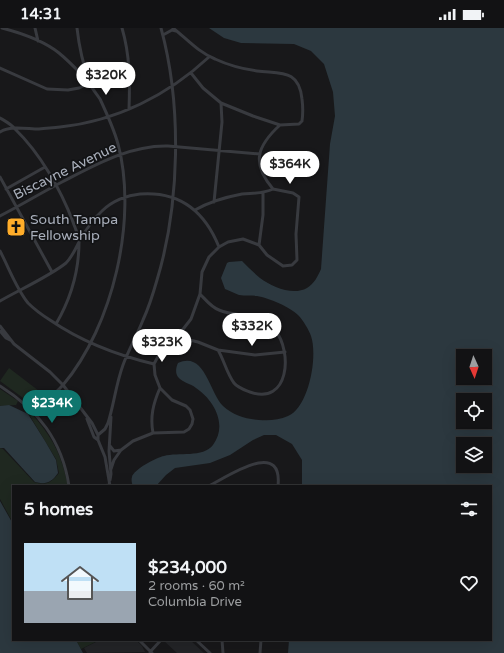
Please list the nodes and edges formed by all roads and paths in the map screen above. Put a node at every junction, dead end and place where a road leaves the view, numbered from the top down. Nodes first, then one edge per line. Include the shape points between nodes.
1 (2, 28) edge
2 (35, 28) edge
3 (77, 28) edge
4 (122, 28) edge
5 (161, 28) edge
6 (173, 28) edge
7 (176, 31) junction
8 (163, 34) junction
9 (38, 41) junction
10 (208, 56) junction
11 (0, 68) edge
12 (191, 73) junction
13 (90, 83) junction
14 (173, 86) junction
15 (221, 103) junction
16 (129, 109) junction
17 (108, 117) junction
18 (0, 118) edge
19 (280, 125) junction
20 (15, 128) junction
21 (0, 132) edge
22 (175, 147) junction
23 (219, 151) junction
24 (260, 154) junction
25 (120, 155) junction
26 (45, 167) junction
27 (0, 177) edge
28 (57, 185) junction
29 (6, 189) junction
30 (273, 189) junction
31 (263, 193) junction
32 (125, 197) junction
33 (173, 197) junction
34 (214, 202) junction
35 (16, 207) junction
36 (195, 210) junction
37 (0, 216) edge
38 (80, 241) junction
39 (259, 244) junction
40 (219, 247) junction
41 (0, 252) edge
42 (52, 272) junction
43 (20, 289) junction
44 (200, 294) junction
45 (0, 300) edge
46 (56, 324) junction
47 (0, 326) edge
48 (0, 331) edge
49 (177, 337) junction
50 (10, 340) junction
51 (90, 343) junction
52 (218, 350) junction
53 (285, 352) junction
54 (126, 357) junction
55 (154, 364) junction
56 (63, 385) junction
57 (0, 386) edge
58 (160, 388) junction
59 (34, 412) junction
60 (111, 413) junction
61 (87, 417) junction
62 (153, 433) junction
63 (98, 435) junction
64 (98, 440) junction
65 (110, 445) junction
66 (121, 450) junction
67 (111, 469) junction
68 (110, 484) edge
69 (70, 485) edge
70 (211, 485) edge
71 (278, 485) edge
72 (140, 641) edge
73 (160, 641) edge
74 (197, 641) edge
75 (222, 641) edge
76 (262, 641) edge
77 (151, 652) edge
78 (210, 653) edge
79 (223, 653) edge
80 (260, 653) edge

1 - 9 street
2 - 9 street
3 - 13 street
4 - 16 street via 129,62
5 - 8 street
6 - 7 street
7 - 8 street
7 - 10 street
8 - 14 street
9 - 13 street via 58,52
10 - 12 street
10 - 19 street via 242,68 280,72 292,76 301,93 302,119 299,124
11 - 13 street via 47,89 68,90
12 - 14 street
12 - 15 street via 203,88
13 - 17 street
14 - 16 street
14 - 22 street
15 - 19 street
15 - 23 street
16 - 17 street
17 - 20 street via 62,127
17 - 25 street
18 - 20 street
19 - 24 street via 266,140
20 - 21 street
20 - 26 street
22 - 23 street, Biscayne Avenue
22 - 25 street, Biscayne Avenue via 144,148
22 - 33 street
23 - 24 street, Biscayne Avenue
23 - 34 street
24 - 30 street via 261,172
25 - 28 street, Biscayne Avenue
25 - 32 street
26 - 28 street
26 - 29 street
27 - 29 street
28 - 35 street, Biscayne Avenue
28 - 38 street
29 - 35 street
30 - 31 street
30 - 39 street via 293,193 299,197 297,260 292,266 283,266 267,255
31 - 34 street via 238,195
31 - 39 street
32 - 33 street via 147,193
32 - 38 street via 103,210
32 - 51 street via 122,245 114,283
33 - 36 street
33 - 54 street via 167,241 158,279
34 - 36 street
35 - 37 street, Biscayne Avenue
35 - 42 street
36 - 40 street via 208,224
38 - 42 street via 69,259
38 - 46 street via 73,284
39 - 40 street via 243,239
40 - 44 street via 206,261
41 - 43 street
42 - 43 street
43 - 45 street
43 - 46 street via 32,306
44 - 49 street via 191,319
44 - 53 street via 218,310 254,316 269,324 278,334
46 - 51 street
47 - 50 street
48 - 50 street
49 - 52 street
49 - 55 street via 162,349
50 - 56 street
51 - 54 street
51 - 56 street
52 - 53 street via 255,355
52 - 53 street via 235,384 249,392 260,394 270,393 279,386 286,369
54 - 55 street
54 - 60 street
55 - 58 street
56 - 59 street
56 - 61 street
57 - 59 street
58 - 62 street via 152,411
58 - 62 street via 172,400 188,408 193,416 193,422 184,432
59 - 69 street via 56,444
60 - 63 street via 106,428
60 - 65 street
61 - 63 street
61 - 64 street via 94,437
62 - 66 street via 133,441
63 - 64 street
64 - 68 street
65 - 66 street via 114,451
65 - 67 street
66 - 67 street
67 - 68 street
70 - 71 street via 262,462 270,463 276,468 279,475
72 - 77 street
73 - 77 street
74 - 78 street
75 - 79 street
76 - 80 street

